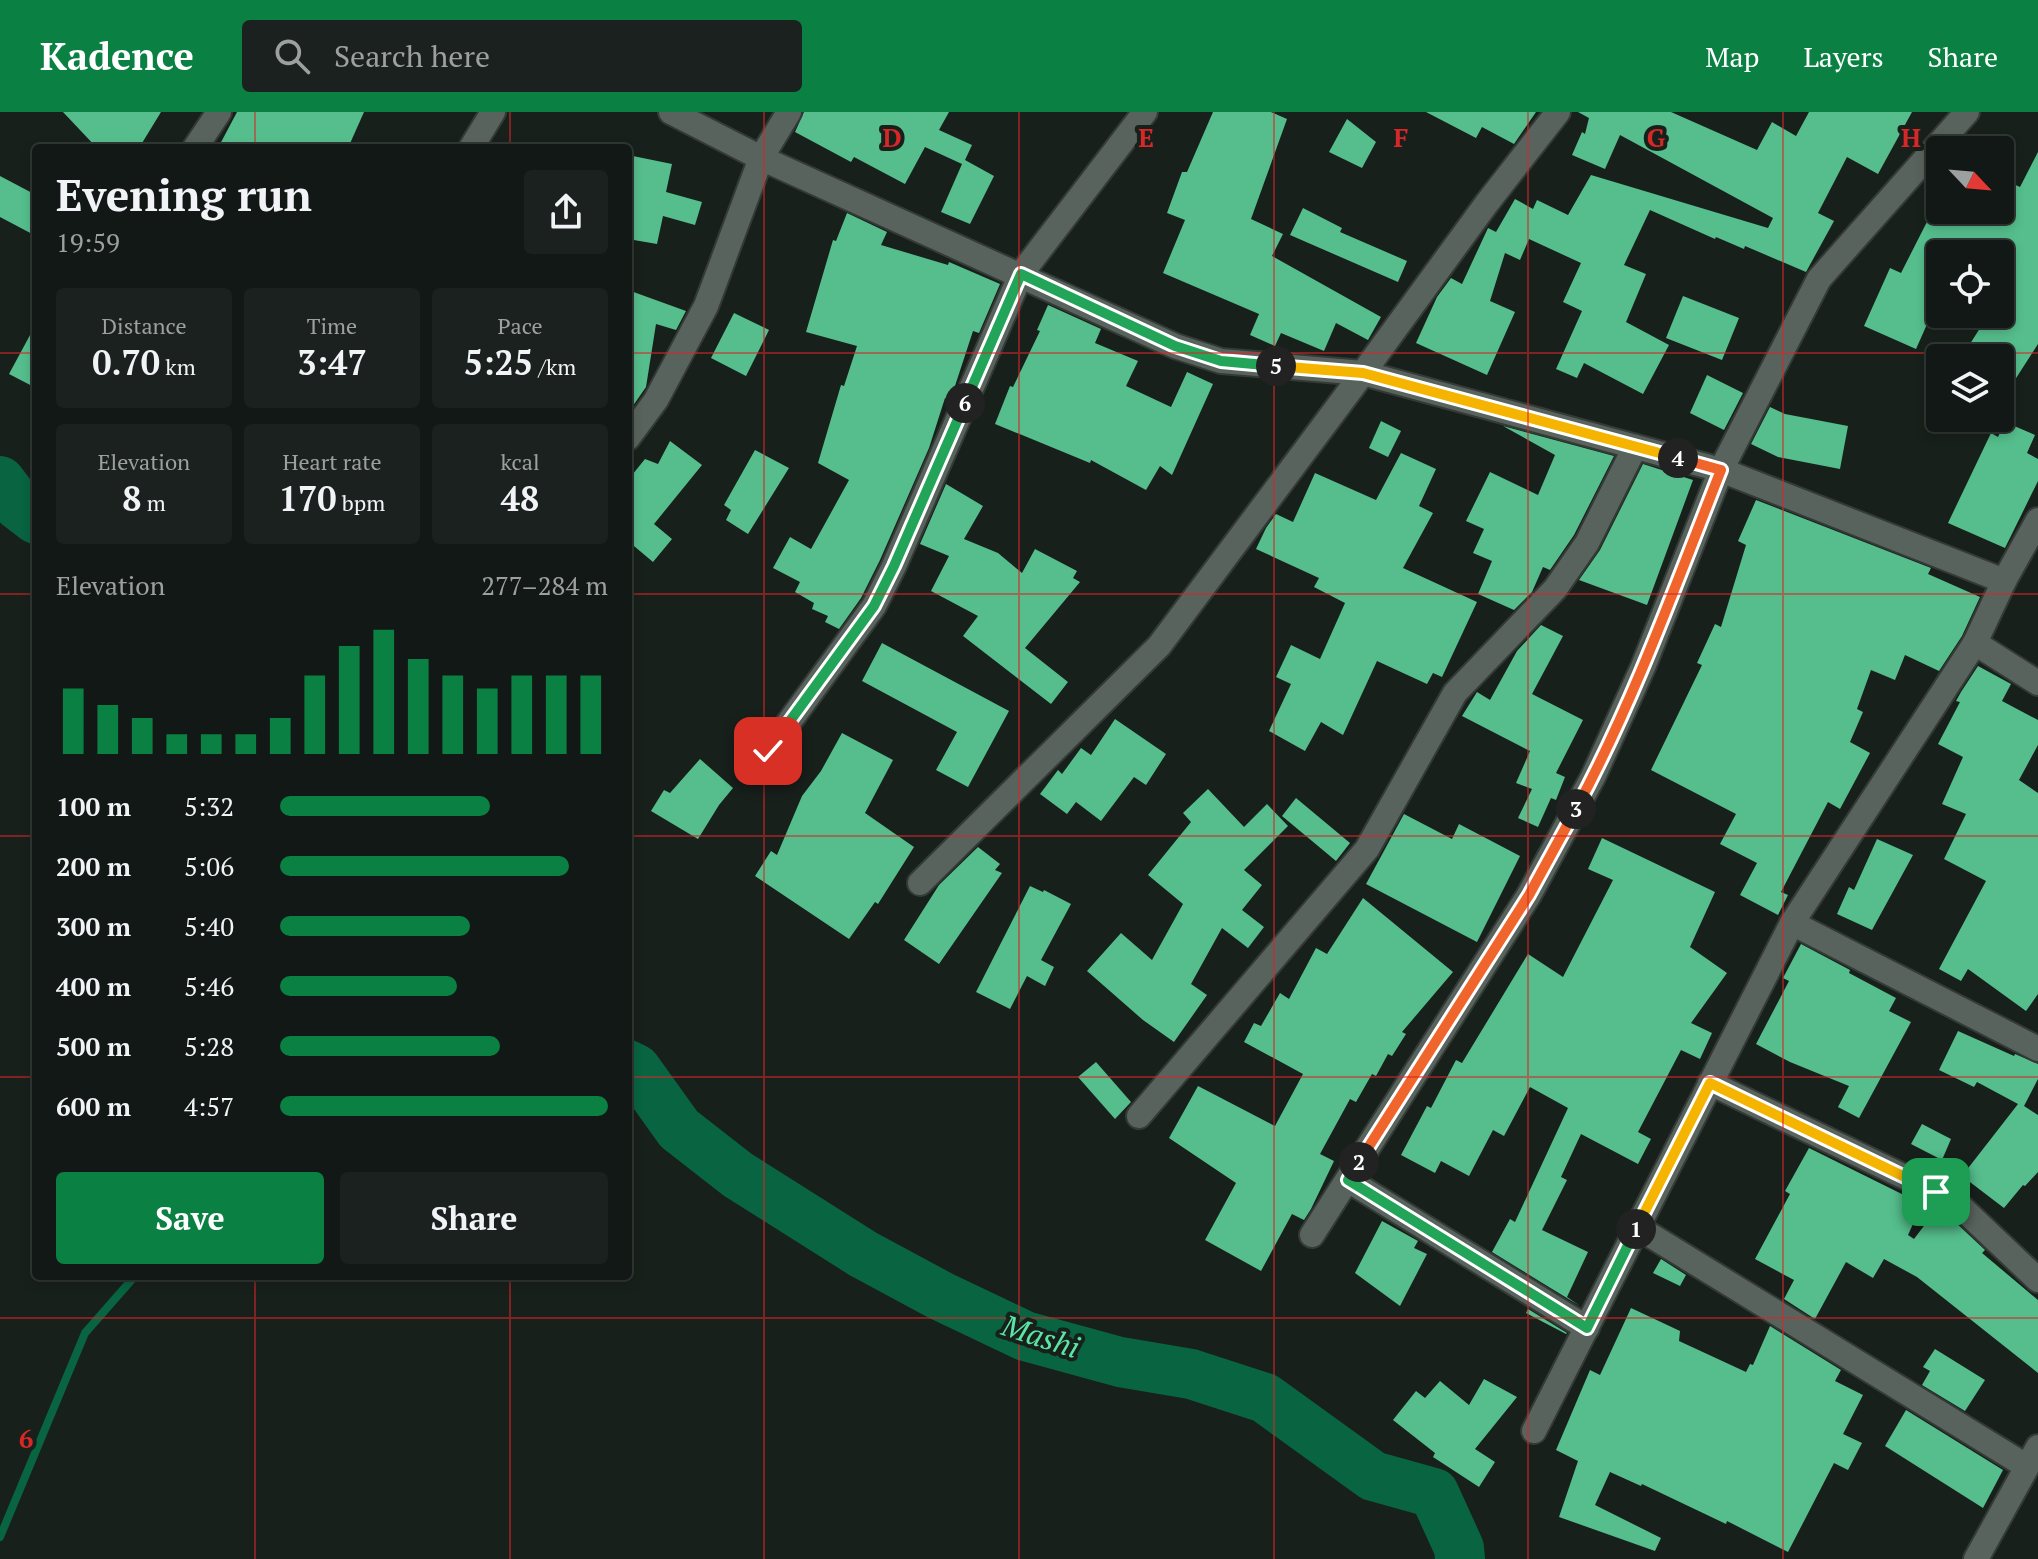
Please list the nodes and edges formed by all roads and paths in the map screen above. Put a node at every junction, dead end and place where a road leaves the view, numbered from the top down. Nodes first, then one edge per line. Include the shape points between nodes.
1 (219, 112) edge
2 (493, 112) edge
3 (671, 112) edge
4 (789, 112) edge
5 (1145, 112) edge
6 (1558, 112) edge
7 (1967, 112) edge
8 (198, 144) edge
9 (473, 144) edge
10 (761, 158) junction
11 (1021, 274) junction
12 (1363, 373) junction
13 (632, 433) edge
14 (1635, 447) junction
15 (1721, 470) junction
16 (2038, 520) edge
17 (2004, 581) junction
18 (1975, 643) junction
19 (2038, 683) edge
20 (768, 751) dead end
21 (920, 883) dead end
22 (1792, 923) junction
23 (2038, 1049) edge
24 (1710, 1083) junction
25 (1139, 1116) dead end
26 (1348, 1180) junction
27 (1637, 1227) junction
28 (1312, 1235) dead end
29 (2038, 1280) edge
30 (1587, 1328) junction
31 (1534, 1431) dead end
32 (2032, 1456) edge
33 (1976, 1559) edge

1 - 8 street
2 - 9 street
3 - 10 street
4 - 10 street
5 - 11 street
6 - 12 street
7 - 15 street via 1819,279
10 - 11 street
10 - 13 street via 706,306 656,400
11 - 12 street via 1175,346 1221,361
11 - 20 street via 874,606
12 - 14 street
12 - 21 street via 1159,646
14 - 15 street
14 - 25 street via 1587,543 1555,589 1455,693 1367,849
15 - 17 street
15 - 26 street via 1593,777 1529,895
16 - 17 street
17 - 18 street
18 - 19 street
18 - 22 street
22 - 23 street
22 - 24 street
24 - 27 street
24 - 29 street via 1936,1192 1962,1208
26 - 28 street
26 - 30 street
27 - 30 street
27 - 32 street
30 - 31 street
32 - 33 street

